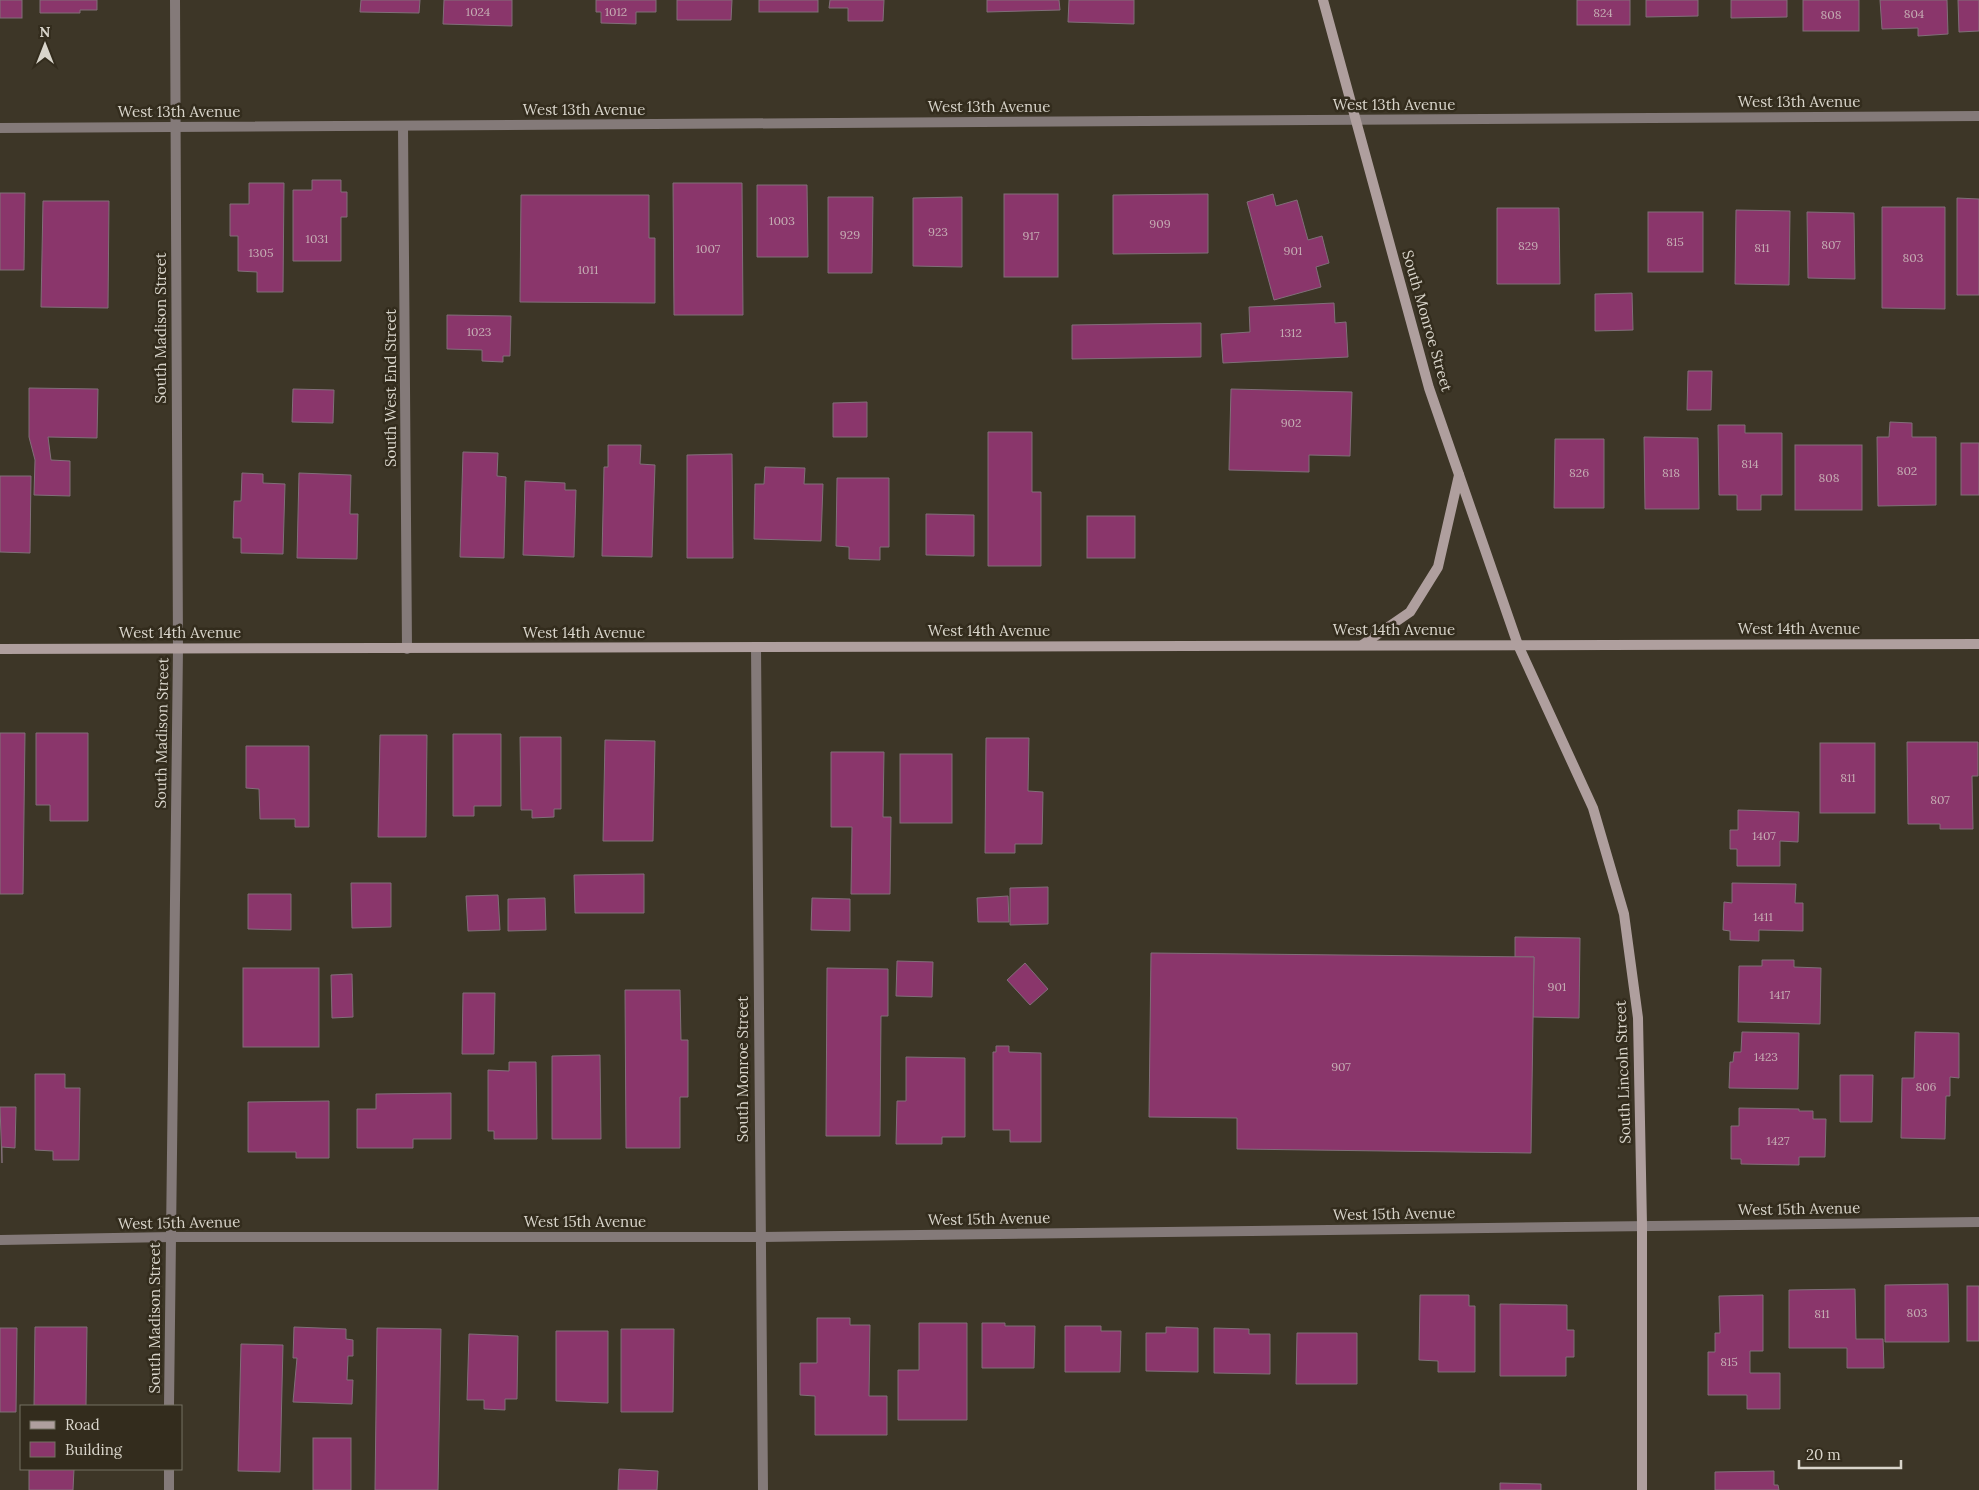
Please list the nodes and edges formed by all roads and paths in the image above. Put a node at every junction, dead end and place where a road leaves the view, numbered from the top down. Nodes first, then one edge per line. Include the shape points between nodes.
1 (176, 0) edge
2 (1323, 0) edge
3 (1979, 116) edge
4 (1356, 120) junction
5 (403, 126) junction
6 (176, 127) junction
7 (0, 128) edge
8 (1459, 474) junction
9 (1979, 644) edge
10 (1362, 645) junction
11 (1518, 645) junction
12 (756, 647) junction
13 (178, 648) junction
14 (0, 649) edge
15 (407, 649) junction
16 (1979, 1222) edge
17 (1642, 1226) junction
18 (171, 1237) junction
19 (759, 1238) junction
20 (0, 1240) edge
21 (169, 1405) edge
22 (169, 1470) edge
23 (169, 1490) edge
24 (763, 1490) edge
25 (1642, 1490) edge

1 - 6 street, South Madison Street
2 - 4 street, South Monroe Street
3 - 4 street, West 13th Avenue
4 - 5 street, West 13th Avenue
4 - 8 street, South Monroe Street via 1430,388
5 - 6 street, West 13th Avenue
5 - 15 street, South West End Street
6 - 7 street, West 13th Avenue
6 - 13 street, South Madison Street
8 - 10 street via 1438,568 1410,612
8 - 11 street, South Monroe Street
9 - 11 street, West 14th Avenue
10 - 11 street, West 14th Avenue
10 - 12 street, West 14th Avenue
11 - 17 street, South Lincoln Street via 1593,808 1624,914 1638,1018
12 - 15 street, West 14th Avenue
12 - 19 street, South Monroe Street
13 - 14 street, West 14th Avenue
13 - 15 street, West 14th Avenue
13 - 18 street, South Madison Street
16 - 17 street, West 15th Avenue
17 - 19 street, West 15th Avenue
17 - 25 street, South Lincoln Street
18 - 19 street, West 15th Avenue
18 - 20 street, West 15th Avenue
18 - 21 street, South Madison Street
19 - 24 street, South Monroe Street
22 - 23 street

